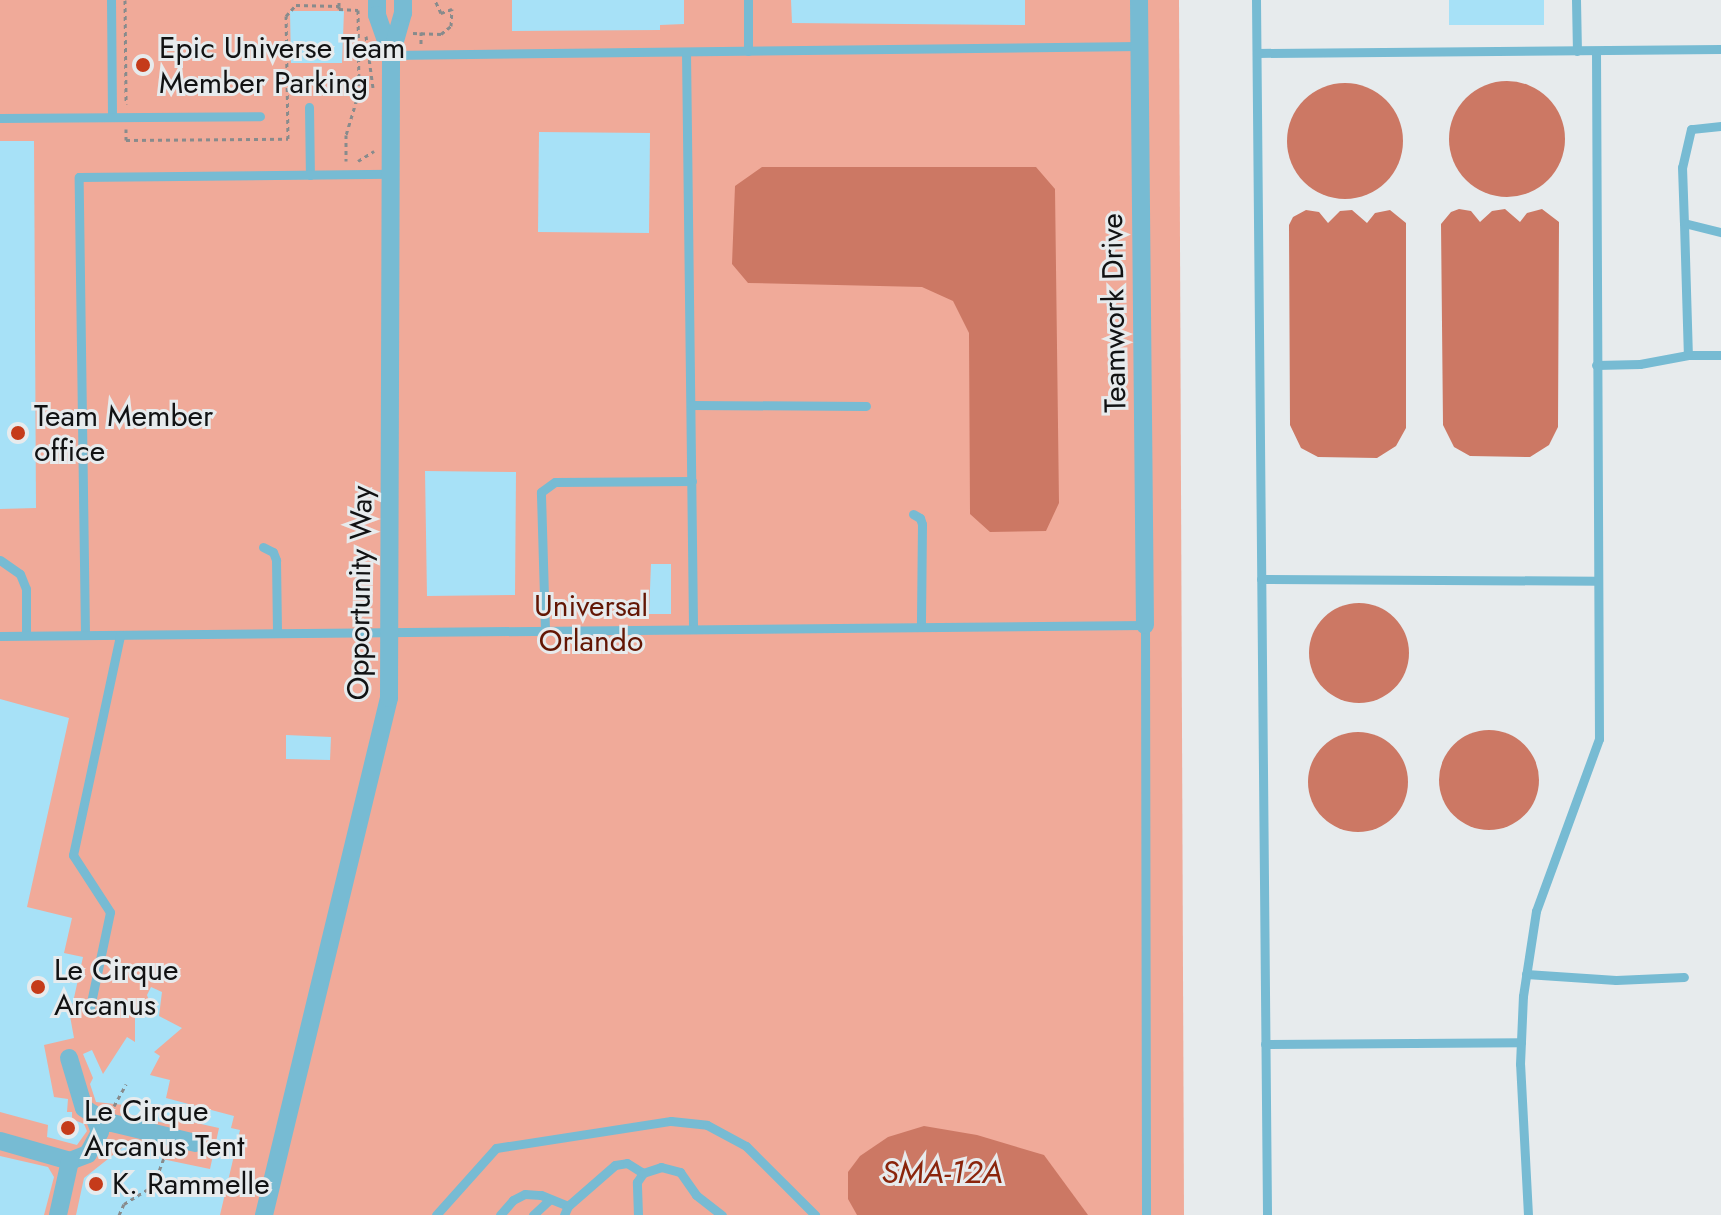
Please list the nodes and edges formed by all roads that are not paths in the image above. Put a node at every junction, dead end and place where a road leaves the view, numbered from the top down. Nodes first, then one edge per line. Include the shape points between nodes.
1 (111, 0) edge
2 (403, 0) edge
3 (748, 0) edge
4 (1139, 0) edge
5 (1256, 0) edge
6 (1576, 0) edge
7 (370, 1) edge
8 (382, 36) junction
9 (1139, 46) junction
10 (1721, 49) edge
11 (748, 51) junction
12 (1577, 51) junction
13 (1596, 51) junction
14 (686, 52) junction
15 (1257, 53) junction
16 (391, 55) junction
17 (309, 107) dead end
18 (260, 116) dead end
19 (112, 117) junction
20 (0, 118) edge
21 (1721, 126) edge
22 (391, 174) junction
23 (310, 175) junction
24 (1684, 223) junction
25 (1721, 232) edge
26 (1688, 355) junction
27 (1721, 355) edge
28 (1596, 365) junction
29 (691, 405) junction
30 (866, 406) dead end
31 (692, 481) junction
32 (913, 514) dead end
33 (263, 547) dead end
34 (0, 560) edge
35 (1261, 579) junction
36 (1598, 581) junction
37 (1145, 625) junction
38 (921, 627) junction
39 (693, 629) junction
40 (545, 630) junction
41 (392, 632) junction
42 (277, 633) junction
43 (26, 635) junction
44 (85, 635) junction
45 (120, 635) junction
46 (0, 636) edge
47 (1526, 974) junction
48 (1684, 977) dead end
49 (89, 1012) dead end
50 (1521, 1042) junction
51 (1265, 1044) junction
52 (69, 1058) dead end
53 (105, 1117) junction
54 (0, 1141) edge
55 (196, 1143) dead end
56 (70, 1161) junction
57 (643, 1173) junction
58 (549, 1200) junction
59 (566, 1210) edge
60 (58, 1215) edge
61 (264, 1215) edge
62 (436, 1215) edge
63 (500, 1215) edge
64 (533, 1215) edge
65 (638, 1215) edge
66 (722, 1215) edge
67 (815, 1215) edge
68 (1146, 1215) edge
69 (1267, 1215) edge
70 (1528, 1215) edge

1 - 19 lane
2 - 8 street, Opportunity Way
3 - 11 lane
4 - 9 street, Teamwork Drive
5 - 15 lane
6 - 12 lane
7 - 8 street, Opportunity Way
8 - 16 street, Opportunity Way
9 - 11 lane
9 - 37 street, Teamwork Drive
10 - 13 lane
11 - 14 lane
12 - 13 lane
12 - 15 lane
13 - 28 lane
14 - 16 lane
14 - 29 lane
15 - 35 lane
16 - 22 street, Opportunity Way
17 - 23 lane
18 - 19 lane via 126,122
19 - 20 lane
21 - 24 lane via 1691,129 1682,167
22 - 23 lane
22 - 41 street, Opportunity Way
23 - 44 lane via 79,177
24 - 25 lane
24 - 26 lane
26 - 27 lane
26 - 28 lane
28 - 36 lane
29 - 30 lane
29 - 31 lane
31 - 39 lane
31 - 40 lane via 555,482 541,492
32 - 38 lane via 922,524
33 - 42 lane via 276,560
34 - 43 lane via 20,574 26,589
35 - 36 lane
35 - 51 lane
36 - 47 lane via 1599,739 1536,911
37 - 38 lane
37 - 68 lane
38 - 39 lane
39 - 40 lane
40 - 41 lane
41 - 42 lane
41 - 61 street, Opportunity Way via 389,698
42 - 45 lane
43 - 44 lane
43 - 46 lane
44 - 45 lane
45 - 49 lane via 73,855 110,912
47 - 48 lane via 1616,980
47 - 50 lane
50 - 51 lane
50 - 70 lane
51 - 69 lane
52 - 53 street via 84,1108
53 - 55 street
53 - 56 street via 96,1144
54 - 56 street
56 - 60 street
57 - 59 lane via 627,1163 615,1165
57 - 65 lane via 634,1190
57 - 66 lane via 661,1167 680,1172 696,1195
58 - 59 lane
58 - 63 lane via 525,1194
58 - 64 lane
62 - 67 lane via 496,1148 671,1121 707,1125 746,1146

